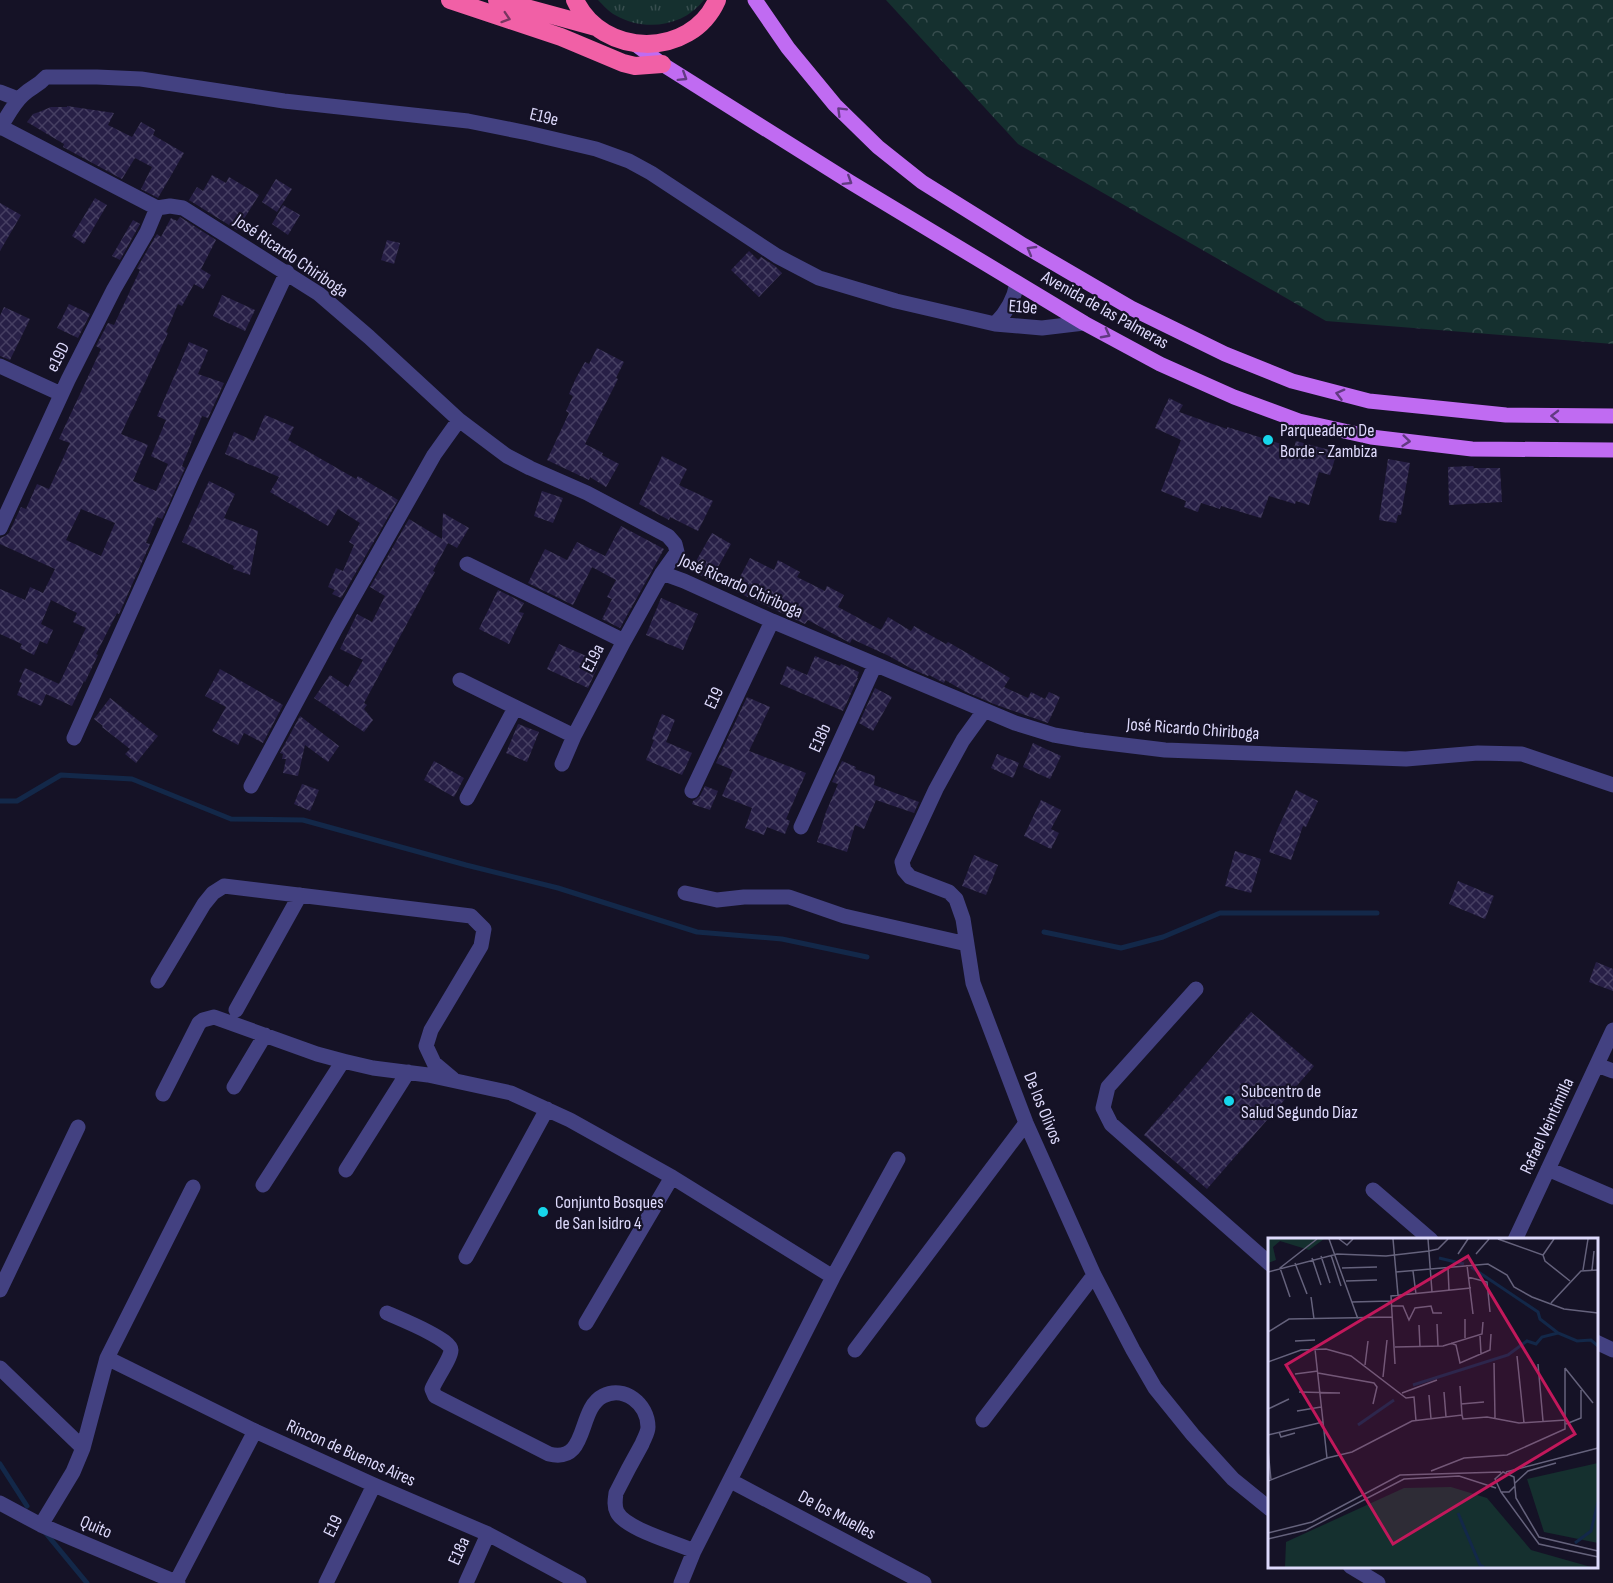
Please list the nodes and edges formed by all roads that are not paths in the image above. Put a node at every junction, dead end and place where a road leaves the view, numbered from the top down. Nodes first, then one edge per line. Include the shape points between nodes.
1 (450, 0) edge
2 (497, 0) edge
3 (575, 0) edge
4 (717, 0) edge
5 (755, 0) edge
6 (596, 27) junction
7 (635, 44) junction
8 (662, 64) junction
9 (0, 92) edge
10 (18, 99) junction
11 (0, 128) edge
12 (157, 208) junction
13 (287, 272) junction
14 (1017, 283) junction
15 (1084, 323) junction
16 (995, 324) junction
17 (0, 366) edge
18 (61, 394) junction
19 (1613, 416) edge
20 (459, 420) junction
21 (1613, 450) edge
22 (0, 528) edge
23 (467, 564) dead end
24 (662, 573) junction
25 (772, 621) junction
26 (624, 641) junction
27 (875, 665) junction
28 (460, 680) dead end
29 (515, 708) junction
30 (984, 711) junction
31 (574, 736) junction
32 (74, 738) dead end
33 (562, 764) dead end
34 (1613, 785) edge
35 (251, 786) dead end
36 (692, 791) dead end
37 (467, 798) dead end
38 (801, 827) dead end
39 (685, 893) dead end
40 (300, 895) junction
41 (967, 944) junction
42 (158, 981) dead end
43 (1196, 989) dead end
44 (236, 1010) dead end
45 (1613, 1030) edge
46 (265, 1035) junction
47 (343, 1061) junction
48 (1597, 1065) junction
49 (1613, 1071) edge
50 (408, 1072) junction
51 (456, 1081) junction
52 (234, 1087) dead end
53 (163, 1094) dead end
54 (547, 1109) junction
55 (1026, 1123) junction
56 (78, 1127) dead end
57 (898, 1159) dead end
58 (1548, 1169) junction
59 (346, 1170) dead end
60 (672, 1177) junction
61 (263, 1185) dead end
62 (193, 1187) dead end
63 (1373, 1190) dead end
64 (1613, 1197) edge
65 (1430, 1238) edge
66 (1515, 1238) edge
67 (466, 1257) dead end
68 (1268, 1263) edge
69 (1094, 1275) junction
70 (833, 1277) junction
71 (0, 1290) edge
72 (387, 1313) dead end
73 (586, 1323) dead end
74 (1598, 1343) edge
75 (855, 1350) dead end
76 (1613, 1350) edge
77 (107, 1358) junction
78 (0, 1368) edge
79 (983, 1420) dead end
80 (255, 1431) junction
81 (83, 1448) junction
82 (731, 1481) junction
83 (374, 1485) junction
84 (0, 1503) edge
85 (1268, 1508) edge
86 (41, 1525) junction
87 (488, 1534) junction
88 (694, 1551) junction
89 (1358, 1569) edge
90 (177, 1583) edge
91 (326, 1583) edge
92 (466, 1583) edge
93 (579, 1583) edge
94 (681, 1583) edge
95 (924, 1583) edge
96 (1378, 1583) edge

1 -> 8 highway via 561,37 623,63
2 - 6 highway
3 - 6 highway
4 - 7 highway via 701,22 682,36 659,44
19 -> 5 main road, Avenida de las Palmeras via 1506,415 1369,401 1292,381 1225,354 1131,308 922,182 835,105
6 - 7 highway
7 - 8 main road, Avenida de las Palmeras
8 -> 14 main road, Avenida de las Palmeras
9 - 10 street
10 - 11 street
10 - 16 street, E19e via 46,77 97,77 468,121 528,133 629,161 777,256 819,278
11 - 12 street, José Ricardo Chiriboga
12 - 13 street, José Ricardo Chiriboga via 183,208
12 - 18 street, e19D
13 - 20 street, José Ricardo Chiriboga via 369,337
13 - 32 street
14 - 15 main road, Avenida de las Palmeras
14 - 16 street, E19e via 1009,307
15 - 16 street, E19e via 1042,328
15 -> 21 main road, Avenida de las Palmeras via 1160,364 1299,421 1371,437 1472,449
17 - 18 street
18 - 22 street, e19D
20 - 24 street, José Ricardo Chiriboga via 507,456 668,536 677,552
20 - 35 street via 428,465
23 - 26 street
24 - 25 street, José Ricardo Chiriboga
24 - 26 street, E19a
25 - 27 street, José Ricardo Chiriboga
25 - 36 street, E19
26 - 31 street, E19a
27 - 30 street, José Ricardo Chiriboga
27 - 38 street, E18b
28 - 29 street
29 - 31 street
29 - 37 street
30 - 34 street, José Ricardo Chiriboga via 1054,735 1165,750 1406,759 1522,754
30 - 41 street, De los Olivos via 936,789 902,862 910,877 949,892 956,899
31 - 33 street, E19a
39 - 41 street via 717,900 789,897 844,916
40 - 42 street via 224,886 204,904
40 - 44 street
40 - 51 street via 471,916 484,929 481,946 431,1030 426,1046 434,1063
41 - 55 street, De los Olivos via 973,983
43 - 68 street via 1108,1087 1103,1108 1112,1124
45 - 48 street, Rafael Veintimilla
46 - 47 street
46 - 52 street
46 - 53 street via 220,1018 203,1020
47 - 50 street
47 - 61 street
48 - 49 street
48 - 58 street, Rafael Veintimilla
50 - 51 street
50 - 59 street
51 - 54 street via 511,1093
54 - 60 street
54 - 67 street
55 - 69 street, De los Olivos
55 - 75 street
56 - 71 street
57 - 70 street
58 - 64 street
58 - 66 street, Rafael Veintimilla
60 - 70 street
60 - 73 street
62 - 77 street
63 - 65 street
69 - 79 street
69 - 85 street, De los Olivos via 1155,1388 1233,1479
70 - 82 street
72 - 88 street via 450,1346 451,1354 433,1385 435,1396 549,1454 563,1455 572,1450 598,1399 616,1393 633,1398 646,1415 648,1429 616,1493 617,1512 642,1531
74 - 76 street
77 - 80 street, Rincon de Buenos Aires
77 - 81 street
78 - 81 street
80 - 83 street, Rincon de Buenos Aires
80 - 90 street
81 - 86 street
82 - 88 street
82 - 95 street, De los Muelles
83 - 87 street, Rincon de Buenos Aires
83 - 91 street, E19
84 - 86 street, Quito
86 - 90 street, Quito
87 - 92 street, E18a
87 - 93 street, Rincon de Buenos Aires
88 - 94 street
89 - 96 street

